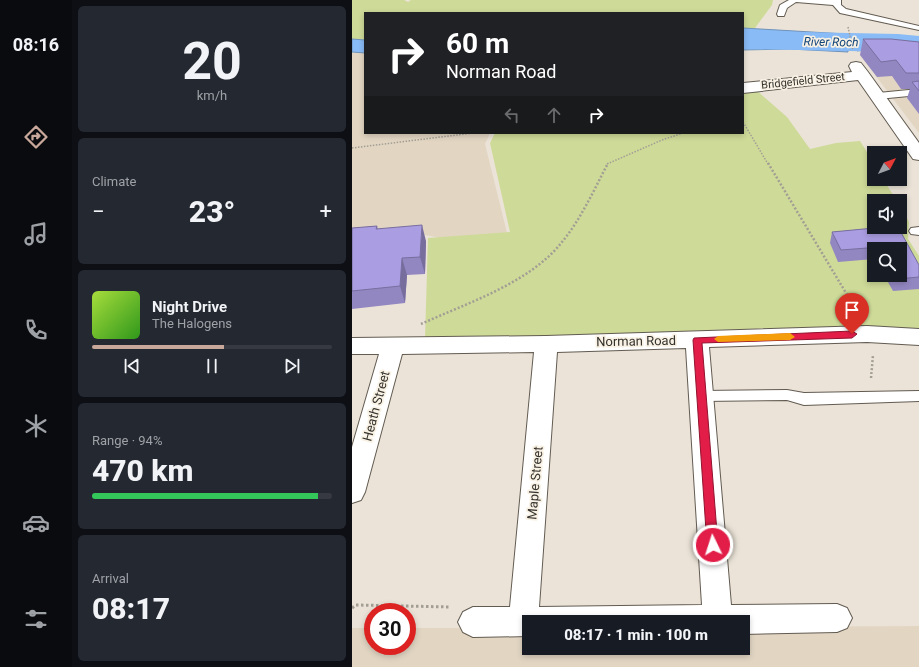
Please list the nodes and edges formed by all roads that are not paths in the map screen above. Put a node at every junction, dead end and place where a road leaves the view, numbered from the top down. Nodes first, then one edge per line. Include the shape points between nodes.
1 (837, 1) edge
2 (781, 14) dead end
3 (919, 28) edge
4 (744, 88) edge
5 (919, 92) edge
6 (878, 96) junction
7 (917, 148) edge
8 (919, 337) edge
9 (698, 340) junction
10 (393, 344) junction
11 (546, 344) junction
12 (352, 346) edge
13 (702, 396) junction
14 (919, 396) edge
15 (352, 492) edge
16 (525, 615) edge
17 (718, 615) edge
18 (837, 618) dead end
19 (750, 619) edge
20 (473, 622) road end
21 (522, 622) edge

1 - 2 lane via 794,0 783,7
1 - 3 lane via 837,6 843,11
4 - 6 street, Bridgefield Street via 858,65
5 - 6 lane
6 - 7 street, Bridgefield Street
8 - 9 street, Norman Road via 867,334
9 - 11 street, Norman Road
9 - 13 street
10 - 11 street, Norman Road
10 - 12 street, Norman Road
10 - 15 street, Heath Street
11 - 16 street, Maple Street
13 - 14 lane via 787,395 804,399
13 - 17 street
18 - 19 street
20 - 21 street

